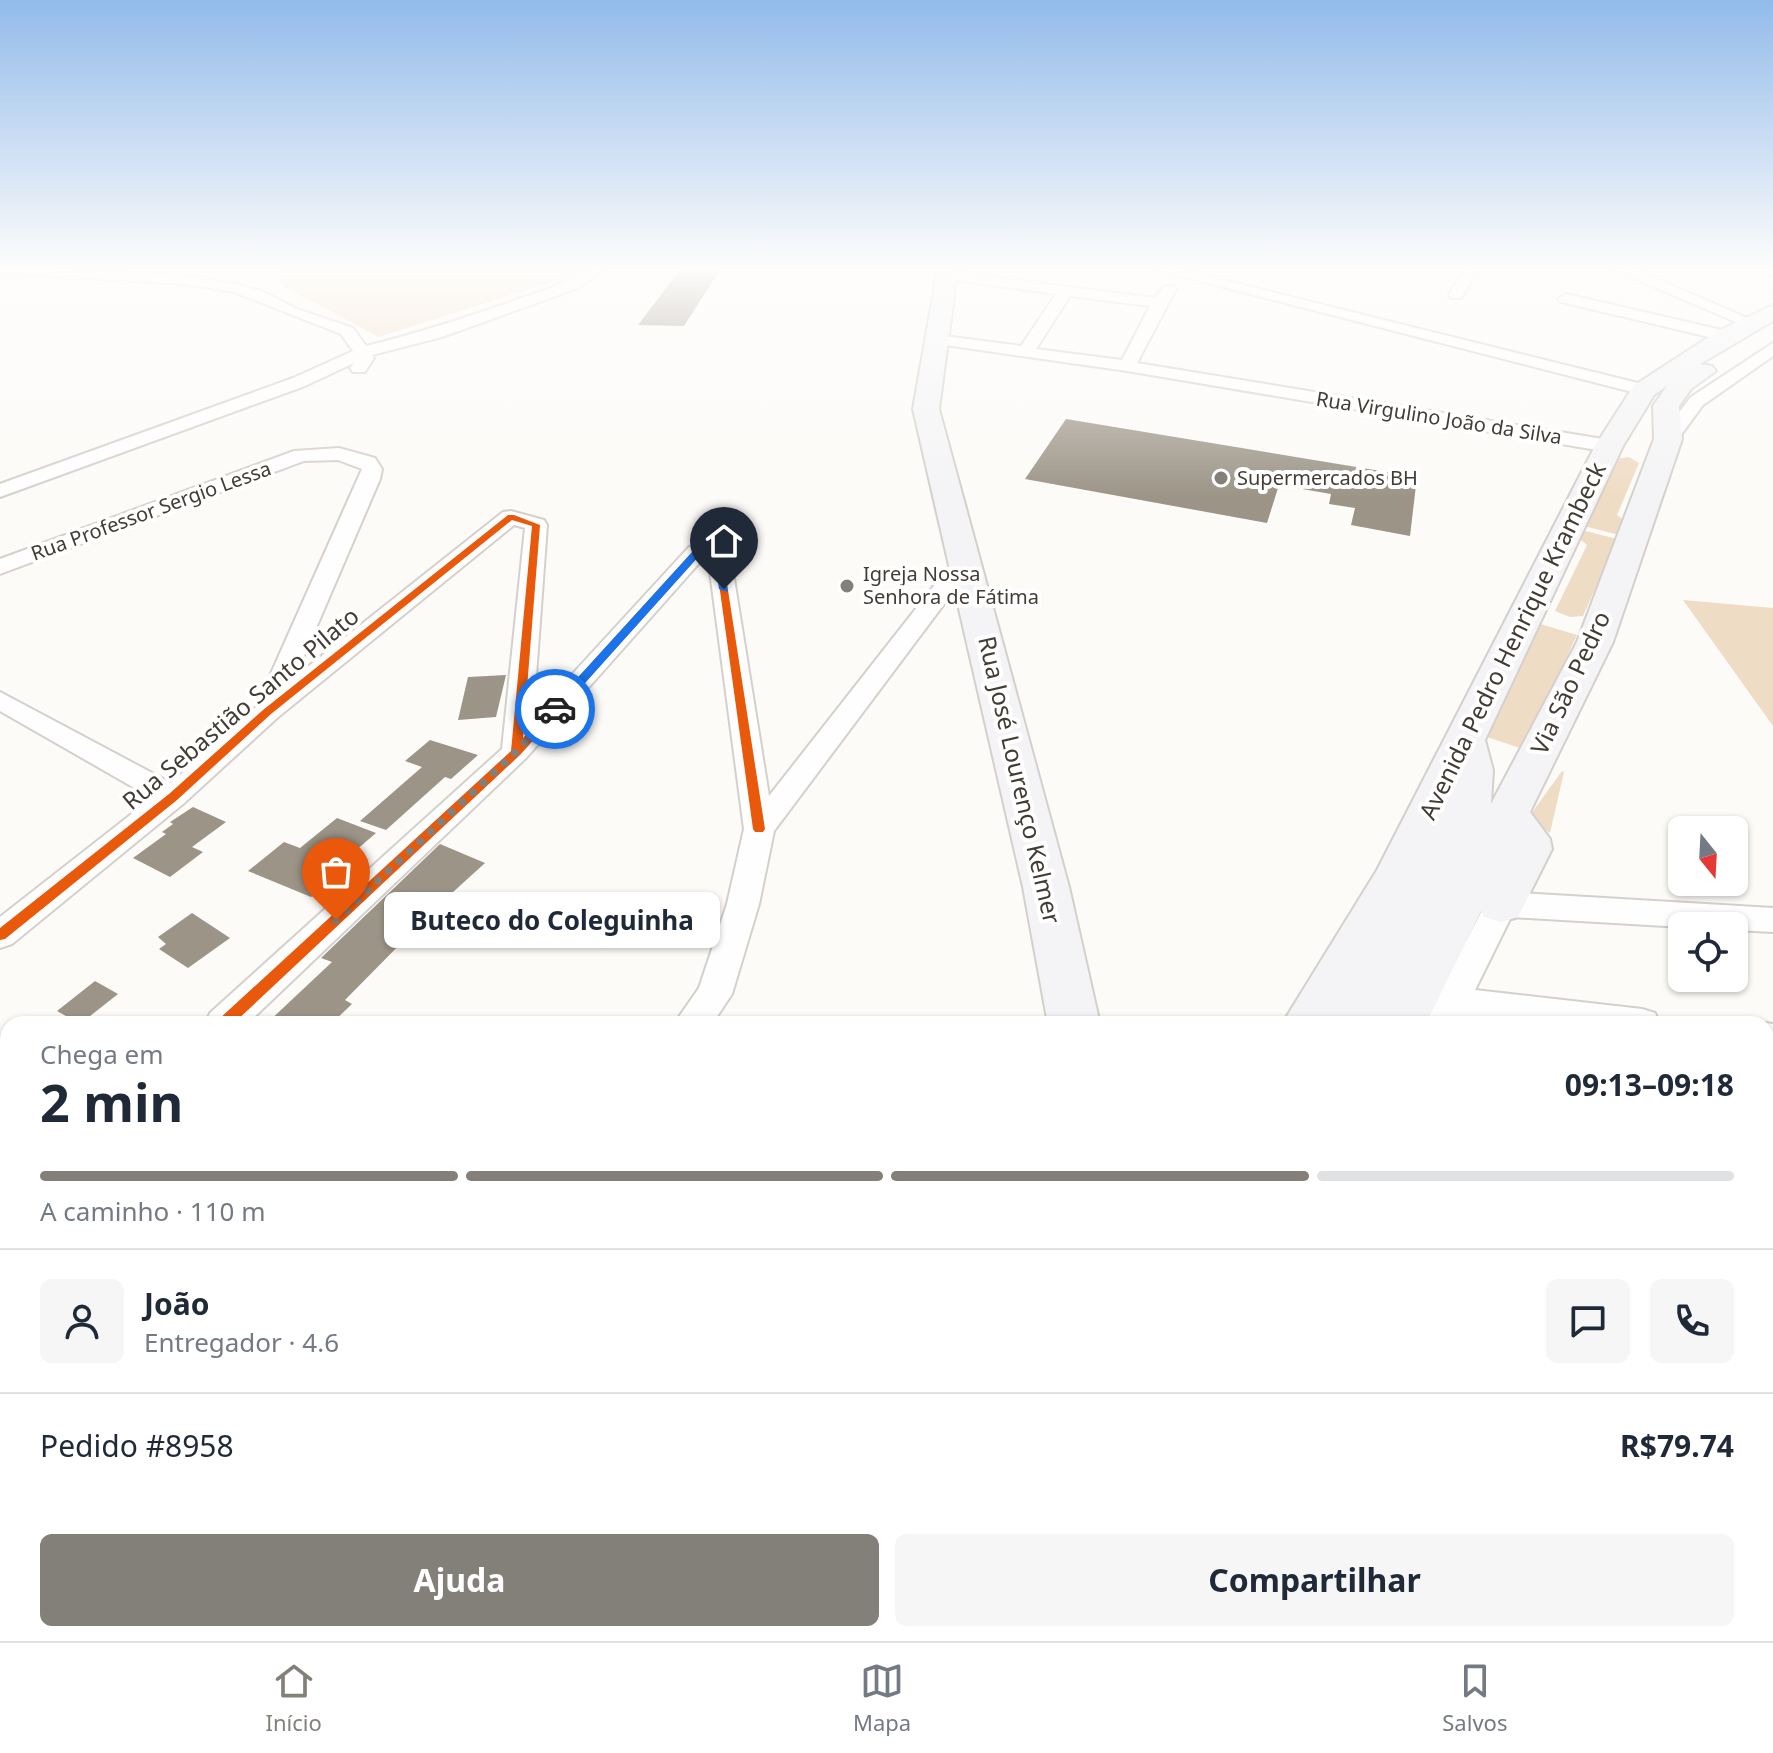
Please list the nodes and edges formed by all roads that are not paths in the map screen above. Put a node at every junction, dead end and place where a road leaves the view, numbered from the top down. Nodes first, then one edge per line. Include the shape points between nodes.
1 (358, 344) edge
2 (398, 344) edge
3 (420, 344) edge
4 (936, 344) edge
5 (966, 344) edge
6 (1031, 344) edge
7 (1138, 344) edge
8 (1457, 344) edge
9 (1724, 344) edge
10 (1733, 344) edge
11 (1773, 348) edge
12 (1026, 351) junction
13 (364, 352) junction
14 (1127, 366) junction
15 (354, 374) junction
16 (1644, 390) junction
17 (238, 410) junction
18 (1668, 439) junction
19 (1609, 446) junction
20 (0, 491) edge
21 (0, 504) edge
22 (1638, 523) junction
23 (1565, 537) junction
24 (966, 560) junction
25 (0, 567) edge
26 (1577, 623) junction
27 (0, 700) edge
28 (267, 712) junction
29 (1467, 738) junction
30 (516, 752) junction
31 (173, 797) junction
32 (1507, 814) junction
33 (759, 829) junction
34 (1501, 904) junction
35 (1773, 920) edge
36 (0, 935) edge
37 (1444, 1013) edge
38 (232, 1016) edge
39 (698, 1016) edge
40 (1071, 1016) edge
41 (1313, 1016) edge
42 (1358, 1016) edge
43 (1404, 1016) edge
44 (1498, 1016) edge

1 - 13 street
2 - 13 street
3 - 15 street
4 - 24 main road, Rua José Lourenço Kelmer via 926,409
5 - 12 street, Rua Virgulino João da Silva
6 - 12 street
7 - 14 street
8 - 16 street
9 - 16 main road, Avenida Pedro Henrique Krambeck
10 - 18 main road, Via São Pedro via 1682,384 1666,406
11 - 18 street via 1697,401
12 - 14 street, Rua Virgulino João da Silva
13 - 15 street via 366,358
13 - 17 street
14 - 19 street, Rua Virgulino João da Silva
15 - 17 street
16 - 19 main road, Avenida Pedro Henrique Krambeck
17 - 20 street
17 - 21 street
18 - 22 main road, Via São Pedro
19 - 22 main road via 1645,462 1627,514
19 - 23 main road, Avenida Pedro Henrique Krambeck
22 - 26 main road, Via São Pedro
23 - 26 main road via 1573,549 1548,611
23 - 29 main road, Avenida Pedro Henrique Krambeck
24 - 33 street
24 - 40 main road, Rua José Lourenço Kelmer via 1046,887
25 - 28 street, Rua Professor Sergio Lessa via 301,455 339,454 368,462 372,469
26 - 32 main road, Via São Pedro via 1595,642
27 - 31 street
28 - 30 street, Rua Sebastião Santo Pilato via 511,517 536,525
28 - 31 street, Rua Sebastião Santo Pilato
29 - 41 main road, Avenida Pedro Henrique Krambeck via 1397,877
29 - 42 main road via 1472,770 1469,804
30 - 33 street via 697,552 720,560
30 - 38 street
31 - 36 street, Rua Sebastião Santo Pilato
32 - 34 main road via 1528,839 1529,849
32 - 43 main road, Via São Pedro
33 - 39 street via 715,994
34 - 35 street
34 - 37 street
37 - 44 street

